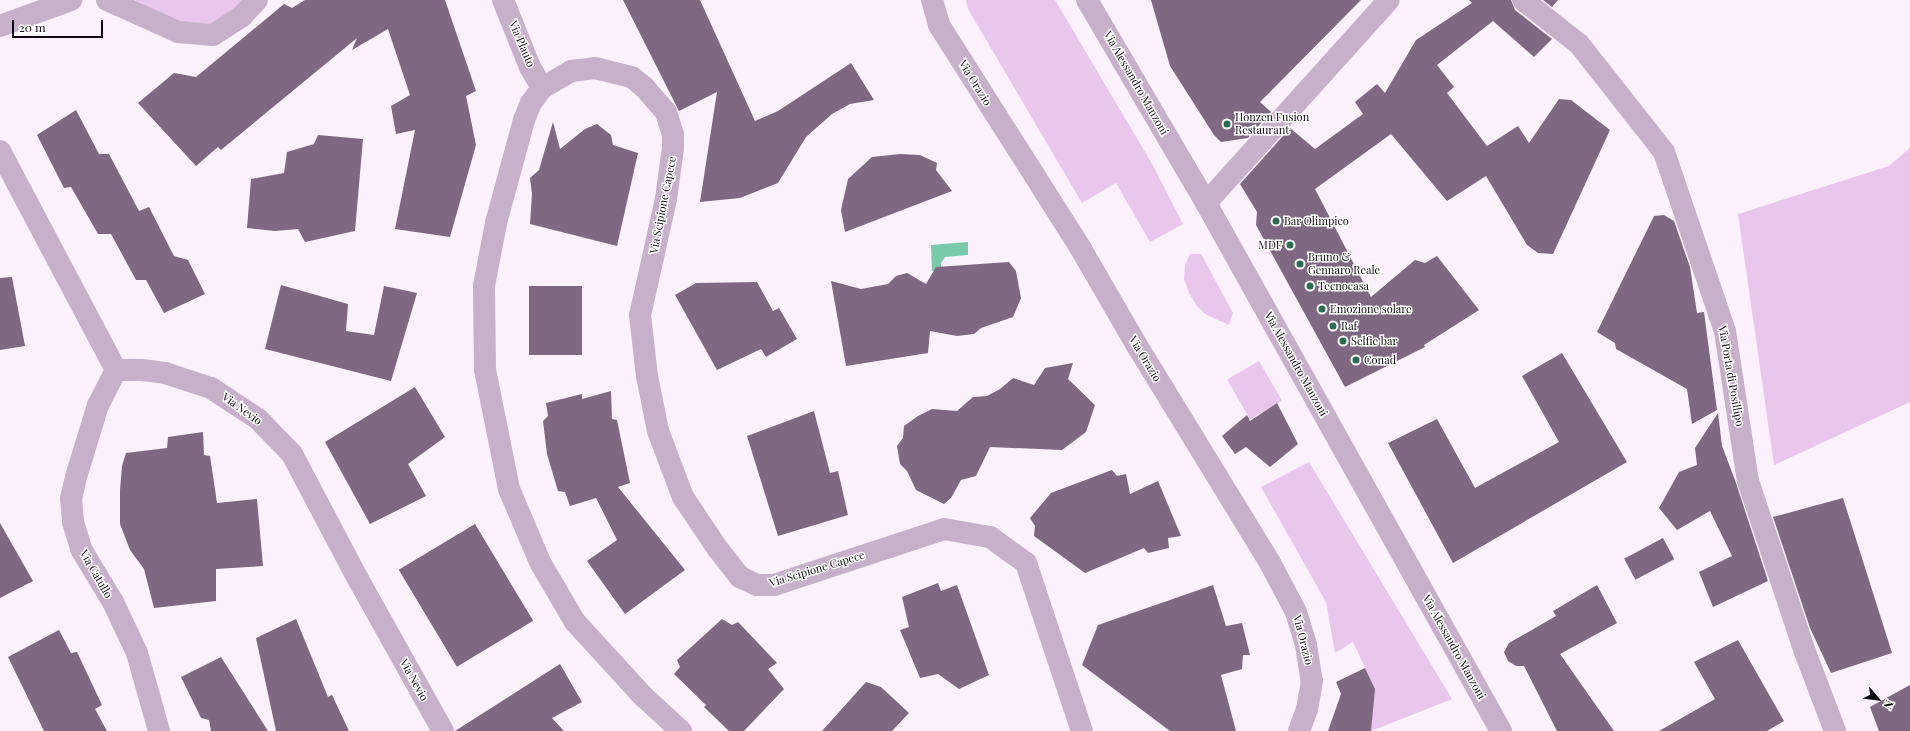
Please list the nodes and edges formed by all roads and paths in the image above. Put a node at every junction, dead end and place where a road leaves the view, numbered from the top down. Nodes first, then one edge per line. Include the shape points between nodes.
1 (71, 0) edge
2 (107, 0) edge
3 (258, 0) edge
4 (503, 0) edge
5 (932, 0) edge
6 (1087, 0) edge
7 (1389, 0) edge
8 (1523, 0) edge
9 (0, 26) edge
10 (542, 88) junction
11 (0, 152) edge
12 (1206, 203) junction
13 (116, 370) junction
14 (159, 731) edge
15 (443, 731) edge
16 (680, 731) edge
17 (1082, 731) edge
18 (1299, 731) edge
19 (1501, 731) edge
20 (1835, 731) edge

1 - 9 street
2 - 3 street via 178,32 213,35 242,16
4 - 10 street, Via Plauto via 530,67
5 - 18 street, Via Orazio via 939,25 1081,249 1270,563 1296,612 1306,645 1312,681 1307,709
6 - 12 street, Via Alessandro Manzoni
7 - 12 street
8 - 20 street, Via Porta di Posillipo via 1579,44 1664,152 1725,331 1748,481 1805,652
10 - 16 street, Via Scipione Capece via 531,103 524,120 496,223 484,286 485,370 509,489 540,562 575,622
10 - 17 street, Via Scipione Capece via 571,71 595,68 632,77 666,112 673,135 673,148 666,199 640,315 647,376 658,431 683,497 740,577 757,585 774,584 944,529 990,537 1026,563
11 - 13 street
12 - 19 street, Via Alessandro Manzoni
13 - 14 street, Via Catullo via 98,405 76,477 71,498 72,522 81,549 113,602 136,653
13 - 15 street, Via Nevio via 165,373 211,388 258,419 292,454

